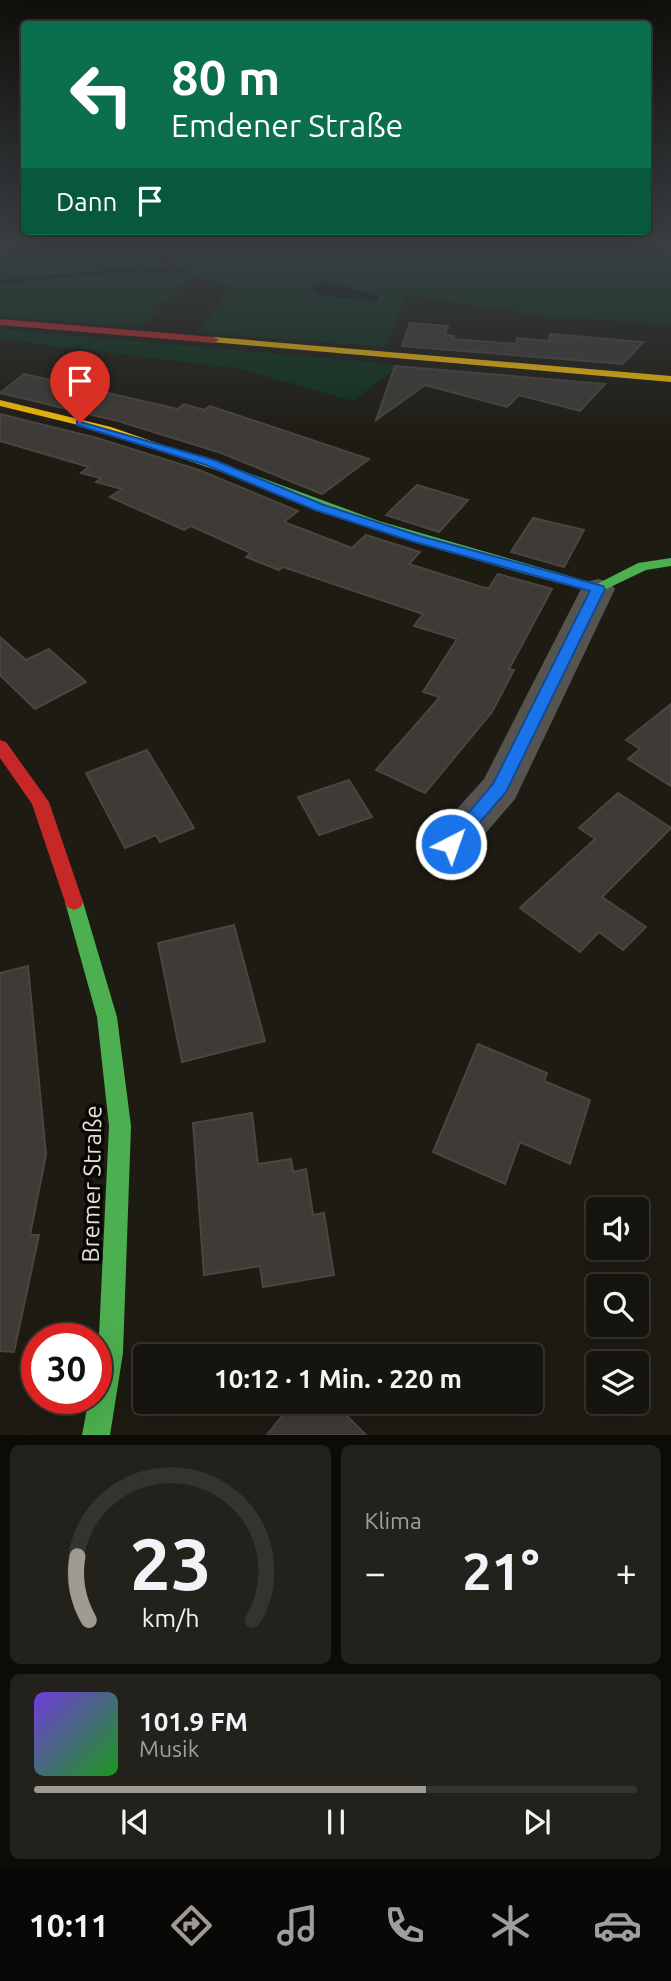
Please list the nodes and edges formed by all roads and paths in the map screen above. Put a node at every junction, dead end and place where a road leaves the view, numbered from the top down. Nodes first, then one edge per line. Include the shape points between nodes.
1 (0, 322) edge
2 (671, 379) edge
3 (0, 404) edge
4 (671, 562) edge
5 (598, 589) junction
6 (0, 746) edge
7 (451, 844) dead end
8 (96, 1435) edge

1 - 2 street
3 - 5 street via 107,429 210,462 391,531
4 - 5 street via 643,566
5 - 7 street via 500,788
6 - 8 street, Bremer Straße via 40,802 84,930 107,1017 120,1126 110,1353

